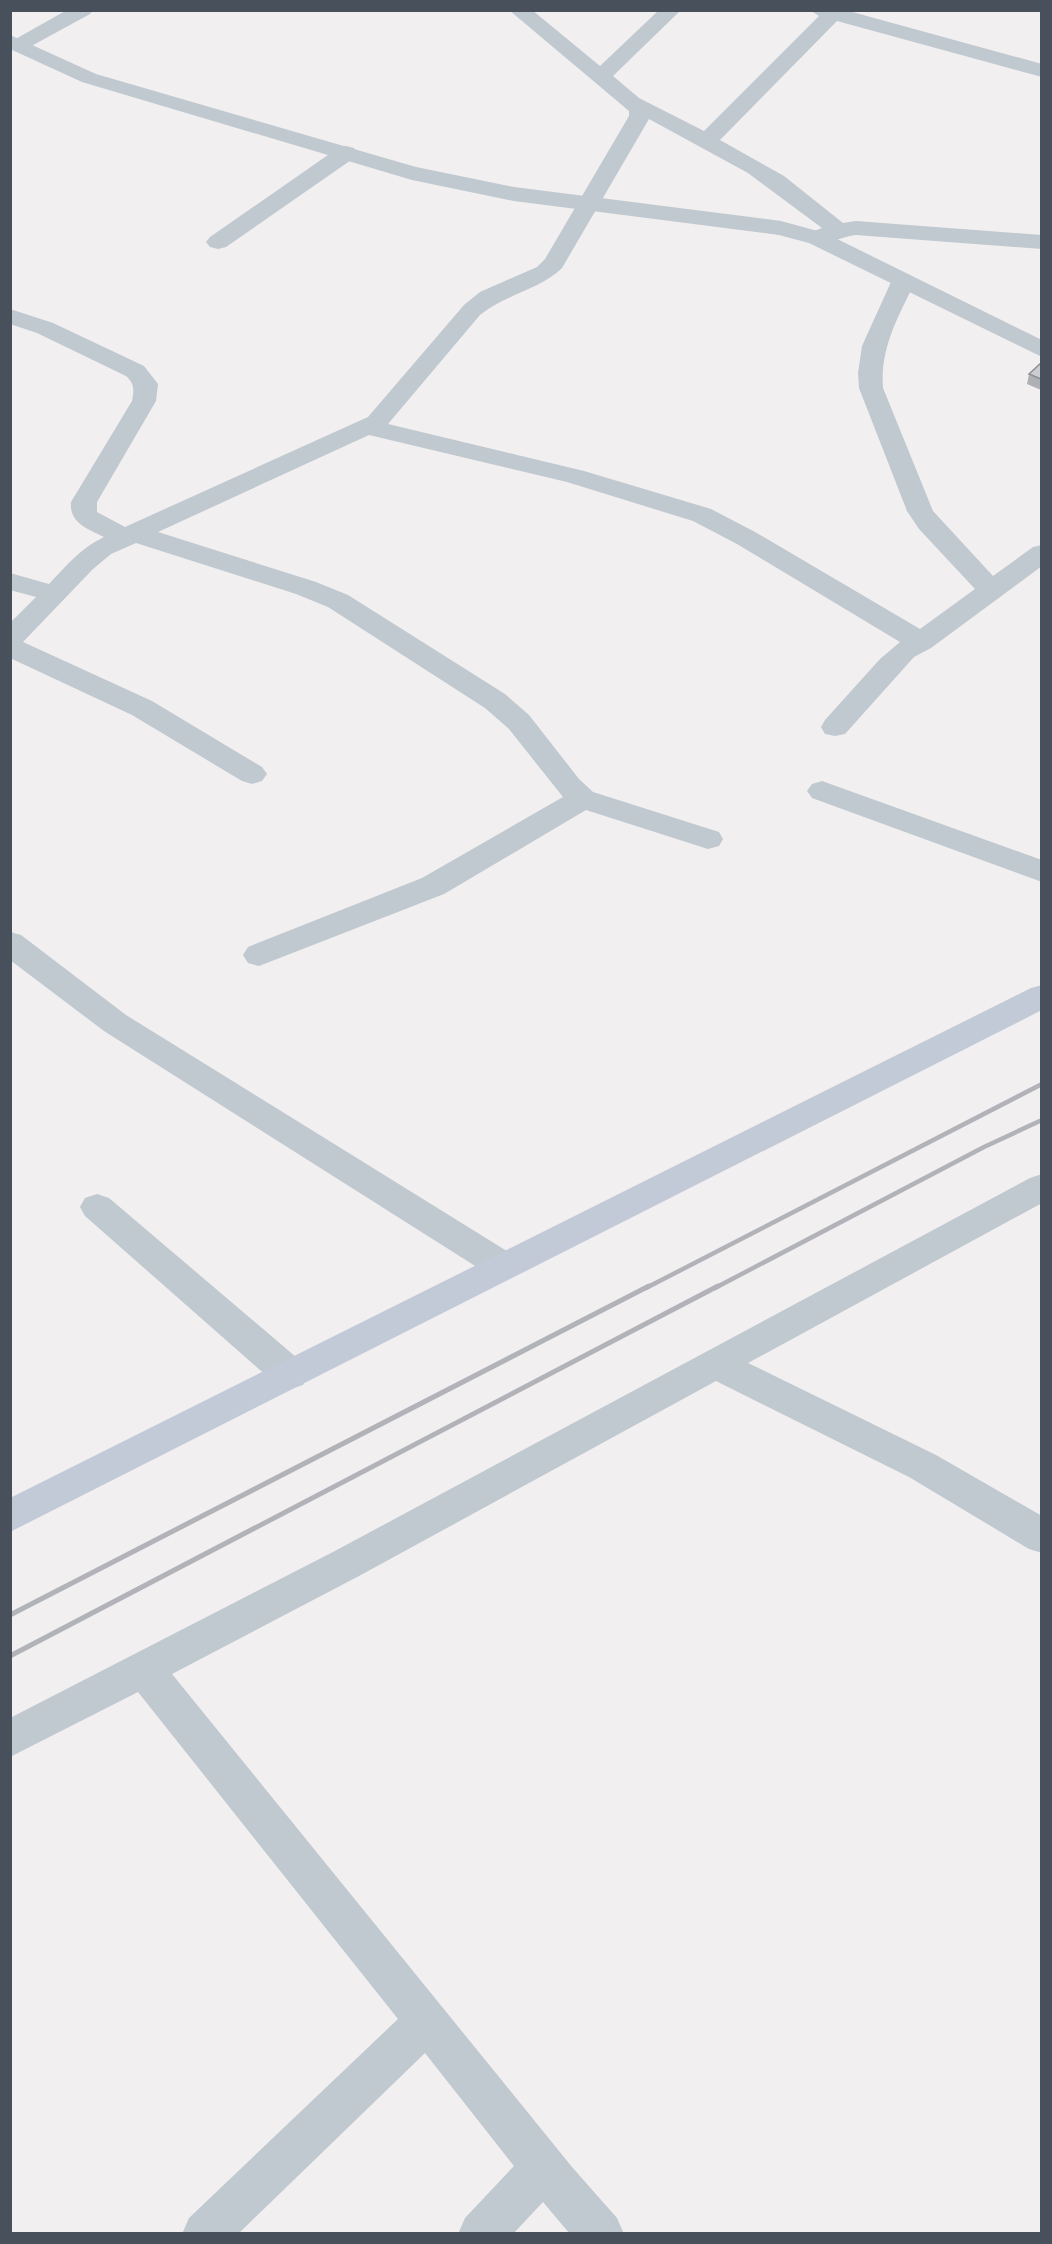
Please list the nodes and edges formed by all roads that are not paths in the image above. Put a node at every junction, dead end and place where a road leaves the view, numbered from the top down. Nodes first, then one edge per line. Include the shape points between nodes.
1 (83, 10) edge
2 (519, 10) edge
3 (670, 10) edge
4 (826, 12) edge
5 (15, 43) edge
6 (1041, 71) edge
7 (601, 76) junction
8 (635, 103) junction
9 (706, 142) junction
10 (346, 153) junction
11 (588, 204) junction
12 (828, 234) junction
13 (218, 242) dead end
14 (1041, 242) edge
15 (903, 282) junction
16 (10, 316) edge
17 (1041, 350) edge
18 (367, 427) junction
19 (128, 535) junction
20 (1041, 553) edge
21 (10, 581) edge
22 (992, 590) junction
23 (55, 594) junction
24 (10, 640) edge
25 (921, 642) junction
26 (10, 646) edge
27 (835, 727) dead end
28 (252, 774) dead end
29 (822, 791) dead end
30 (583, 799) junction
31 (708, 839) dead end
32 (1041, 872) edge
33 (10, 943) edge
34 (259, 955) dead end
35 (1041, 996) edge
36 (1041, 1186) edge
37 (97, 1207) dead end
38 (503, 1266) junction
39 (714, 1364) junction
40 (290, 1374) junction
41 (10, 1516) edge
42 (1041, 1537) edge
43 (144, 1669) junction
44 (10, 1739) edge
45 (427, 2021) junction
46 (544, 2168) junction
47 (205, 2234) edge
48 (481, 2234) edge
49 (601, 2234) edge

1 - 5 street
2 - 7 street
3 - 7 street
4 - 6 street
4 - 9 street
5 - 10 street via 89,78
7 - 8 street
8 - 9 street
8 - 11 street via 640,116
9 - 12 street via 776,181
10 - 11 street via 412,173
10 - 13 street
11 - 12 street
11 - 18 street via 554,263 545,272 489,297 472,310 387,412
12 - 14 street via 856,228
12 - 15 street
15 - 17 street
15 - 22 street via 871,351 871,388 920,511
16 - 19 street via 45,328 145,380 144,401 84,502 83,511 86,517
18 - 19 street
18 - 25 street via 574,476 702,515
19 - 23 street via 102,548
19 - 30 street via 338,601 495,701 519,722
20 - 22 street
21 - 23 street
22 - 25 street
23 - 24 street
25 - 27 street via 904,651
26 - 28 street via 142,708
29 - 32 street
30 - 31 street
30 - 34 street via 433,886
33 - 38 street via 115,1023
35 - 38 main road
36 - 39 street
37 - 40 street
38 - 40 main road
39 - 42 street via 923,1465
39 - 43 street
40 - 41 main road
43 - 44 street
43 - 45 street
45 - 46 street
45 - 47 street
46 - 48 street
46 - 49 street

